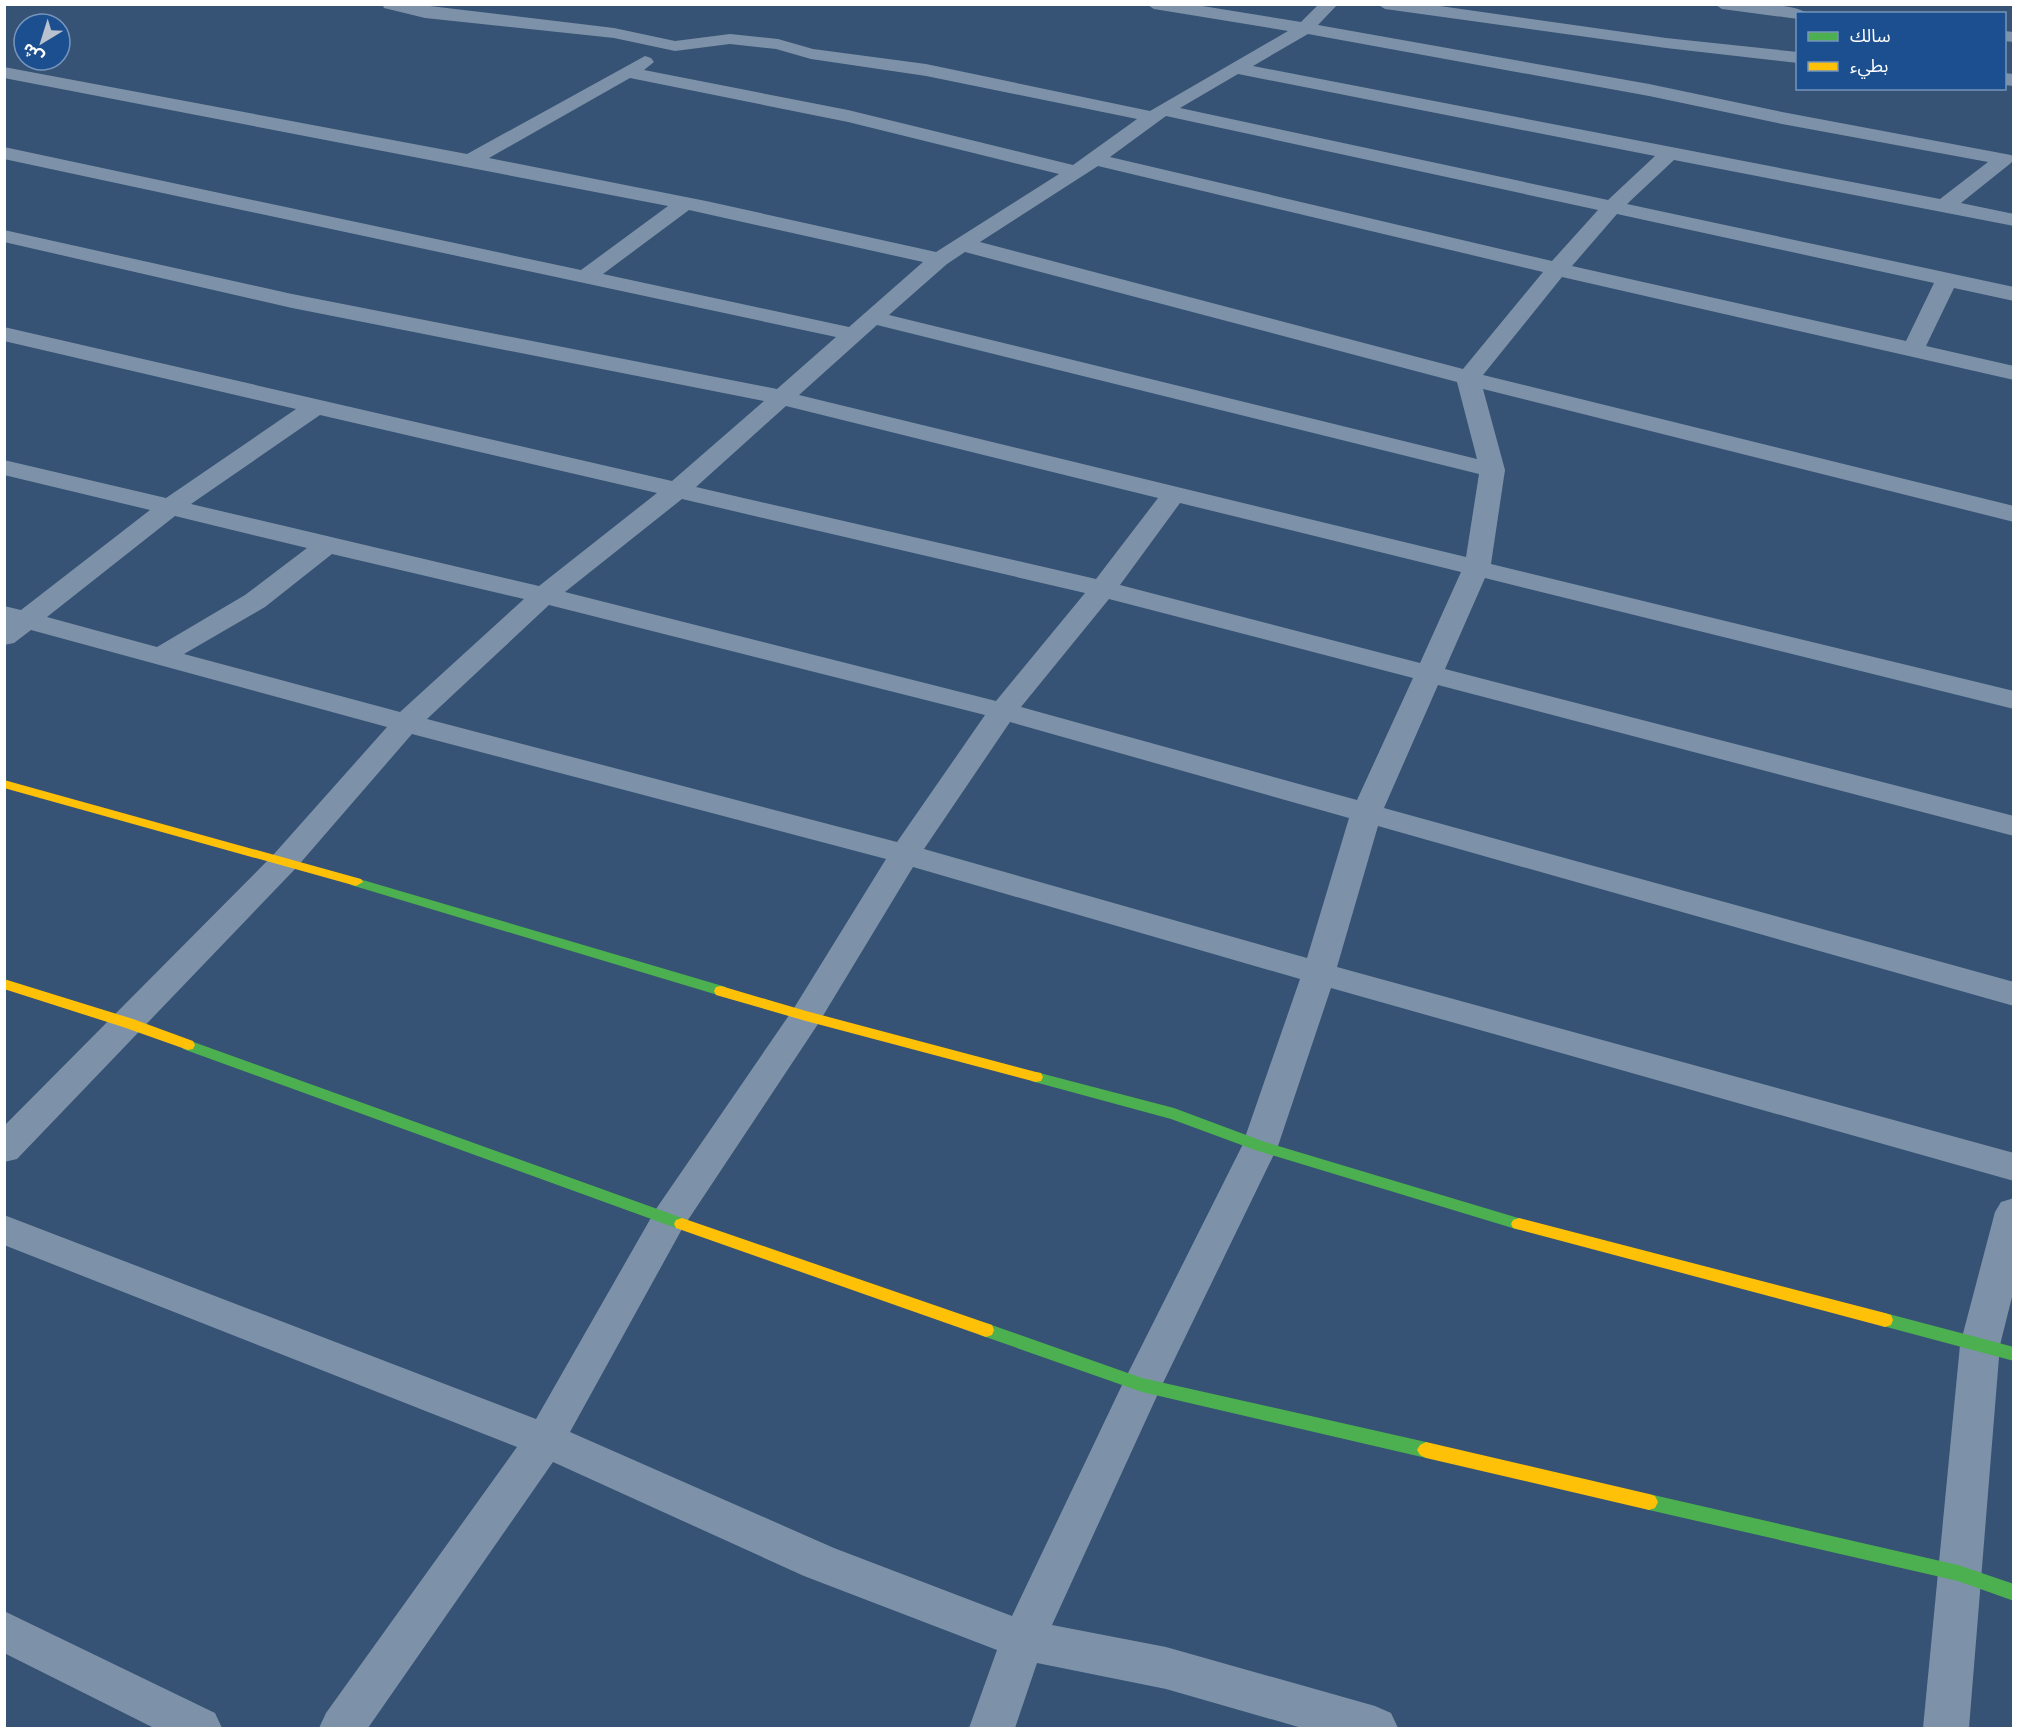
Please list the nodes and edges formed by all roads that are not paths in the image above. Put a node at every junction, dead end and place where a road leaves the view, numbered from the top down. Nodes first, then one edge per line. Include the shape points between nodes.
1 (390, 4) edge
2 (1154, 4) edge
3 (1330, 4) edge
4 (1385, 4) edge
5 (1722, 4) edge
6 (1461, 10) edge
7 (1795, 10) edge
8 (1305, 28) junction
9 (675, 46) junction
10 (1778, 56) junction
11 (1796, 58) edge
12 (1235, 68) junction
13 (4, 72) edge
14 (627, 72) junction
15 (1158, 114) junction
16 (4, 153) edge
17 (1669, 153) junction
18 (470, 160) junction
19 (1085, 166) junction
20 (685, 203) junction
21 (1945, 206) junction
22 (1611, 208) junction
23 (2013, 220) edge
24 (4, 236) edge
25 (961, 244) junction
26 (939, 259) junction
27 (1557, 269) junction
28 (585, 277) junction
29 (1947, 280) junction
30 (2013, 294) edge
31 (871, 317) junction
32 (4, 334) edge
33 (852, 334) junction
34 (1913, 350) junction
35 (2013, 373) edge
36 (1468, 378) junction
37 (779, 398) junction
38 (315, 407) junction
39 (4, 467) edge
40 (1492, 470) junction
41 (676, 490) junction
42 (1175, 493) junction
43 (170, 507) junction
44 (2013, 514) edge
45 (327, 545) junction
46 (1477, 567) junction
47 (1102, 589) junction
48 (544, 595) junction
49 (12, 624) edge
50 (161, 656) junction
51 (1430, 675) junction
52 (2013, 700) edge
53 (1004, 711) junction
54 (406, 723) junction
55 (4, 784) edge
56 (1366, 813) junction
57 (2013, 826) edge
58 (905, 854) junction
59 (285, 861) junction
60 (1319, 973) junction
61 (4, 984) edge
62 (2013, 994) edge
63 (806, 1016) junction
64 (128, 1023) junction
65 (1260, 1146) junction
66 (4, 1149) edge
67 (2013, 1167) edge
68 (2013, 1212) edge
69 (669, 1219) junction
70 (4, 1229) edge
71 (1997, 1350) edge
72 (1142, 1385) junction
73 (545, 1440) junction
74 (1958, 1573) junction
75 (2013, 1593) edge
76 (4, 1631) edge
77 (1023, 1640) junction
78 (199, 1728) edge
79 (342, 1728) edge
80 (992, 1728) edge
81 (1376, 1728) edge
82 (1946, 1728) edge

1 - 9 street via 425,13 614,33
2 - 8 street
3 - 8 street
4 - 6 street
5 - 7 street
6 - 10 street
7 - 10 street
8 - 12 street
8 - 21 street via 2004,159
9 - 14 street
9 - 15 street via 730,39 778,44 811,54 926,70
10 - 11 street
12 - 15 street
12 - 17 street
13 - 18 street
14 - 18 street
14 - 19 street
15 - 19 street
15 - 22 street
16 - 28 street
17 - 21 street
17 - 22 street
18 - 20 street
19 - 25 street
19 - 27 street
20 - 26 street
20 - 28 street
21 - 23 street
22 - 27 street
22 - 29 street
24 - 37 street via 292,301
25 - 26 street
25 - 36 street
26 - 31 street
27 - 34 street
27 - 36 street
28 - 33 street
29 - 30 street
29 - 34 street
31 - 33 street
31 - 40 street
32 - 38 street
33 - 37 street
34 - 35 street
36 - 40 street
36 - 44 street
37 - 41 street
37 - 42 street
38 - 41 street
38 - 43 street
39 - 43 street
40 - 46 street
41 - 47 street
41 - 48 street
42 - 46 street
42 - 47 street
43 - 45 street
43 - 49 street
45 - 48 street
45 - 50 street via 255,601
46 - 51 street
46 - 52 street
47 - 51 street
47 - 53 street
48 - 53 street
48 - 54 street
49 - 50 street
50 - 54 street
51 - 56 street
51 - 57 street
53 - 56 street
53 - 58 street
54 - 58 street
54 - 59 street
55 - 59 street
56 - 60 street
56 - 62 street
58 - 60 street
58 - 63 street
59 - 63 street
59 - 64 street
60 - 65 street
60 - 67 street
61 - 64 street
63 - 65 street via 1174,1114
63 - 69 street
64 - 66 street
64 - 69 street
65 - 71 street via 1514,1222
65 - 72 street
68 - 71 street
69 - 72 street
69 - 73 street
70 - 73 street
71 - 74 street
72 - 74 street
72 - 77 street
73 - 77 street via 819,1562
73 - 79 street
74 - 75 street
74 - 82 street
76 - 78 street
77 - 80 street
77 - 81 street via 1166,1668

